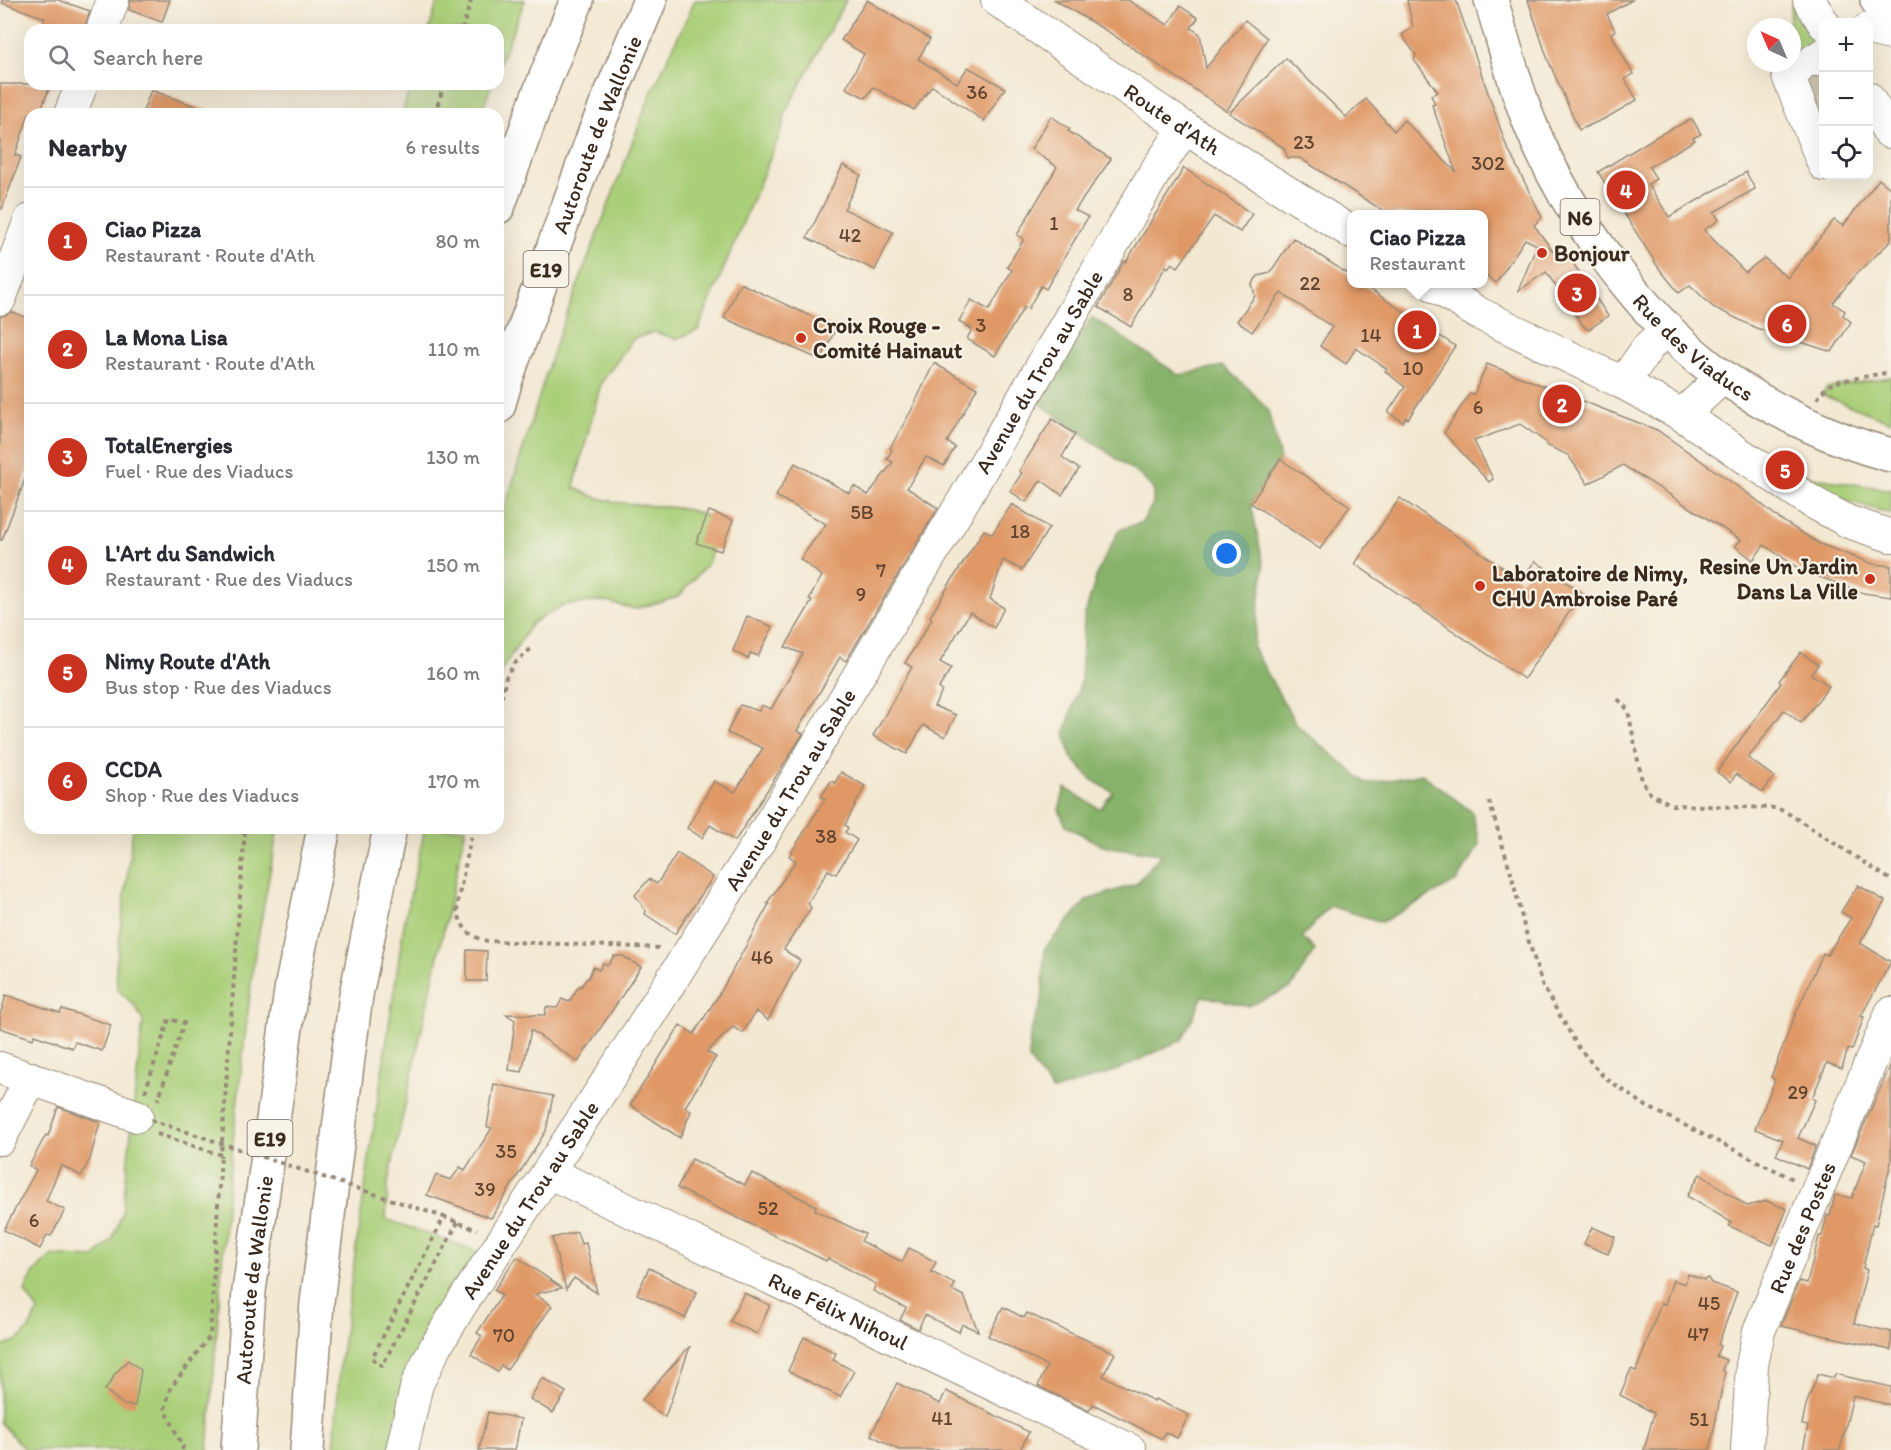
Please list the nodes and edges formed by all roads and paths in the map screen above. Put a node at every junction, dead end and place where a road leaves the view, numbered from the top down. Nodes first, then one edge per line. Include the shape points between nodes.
1 (113, 0) edge
2 (471, 0) edge
3 (577, 0) edge
4 (650, 0) edge
5 (997, 0) edge
6 (1491, 0) edge
7 (1877, 0) edge
8 (1891, 21) edge
9 (104, 24) edge
10 (464, 24) edge
11 (1873, 30) edge
12 (1891, 34) edge
13 (79, 90) edge
14 (442, 90) edge
15 (72, 108) edge
16 (437, 108) edge
17 (1185, 128) junction
18 (504, 190) edge
19 (1347, 229) edge
20 (24, 236) edge
21 (1438, 288) edge
22 (0, 299) edge
23 (1668, 328) junction
24 (1891, 372) edge
25 (1723, 377) junction
26 (1623, 383) junction
27 (504, 386) edge
28 (1682, 415) junction
29 (1798, 420) junction
30 (1891, 455) edge
31 (1891, 536) edge
32 (534, 646) dead end
33 (504, 686) edge
34 (1618, 699) dead end
35 (1489, 801) dead end
36 (245, 834) edge
37 (323, 834) edge
38 (389, 834) edge
39 (472, 834) edge
40 (1891, 880) edge
41 (691, 949) junction
42 (1891, 1013) edge
43 (0, 1068) edge
44 (31, 1078) junction
45 (137, 1116) junction
46 (0, 1140) edge
47 (221, 1155) junction
48 (548, 1172) junction
49 (1817, 1191) junction
50 (444, 1217) junction
51 (183, 1450) edge
52 (238, 1450) edge
53 (307, 1450) edge
54 (402, 1450) edge
55 (1130, 1450) edge
56 (1747, 1450) edge

1 - 9 street
2 - 10 path
3 - 18 main road
4 - 27 main road, Autoroute de Wallonie / E19 via 595,132
5 - 17 street, Route d'Ath
6 - 23 main road, Rue des Viaducs / N6 via 1531,126 1551,169 1612,264
7 - 8 main road
11 - 12 street
13 - 15 street
14 - 16 path
17 - 19 street, Route d'Ath
17 - 41 street, Avenue du Trou au Sable via 1155,172 959,508
20 - 22 street
21 - 26 street via 1478,313
23 - 25 main road, Rue des Viaducs / N6
23 - 26 street via 1649,346
24 - 29 path via 1827,386
25 - 28 street
25 - 29 main road, Rue des Viaducs / N6
26 - 28 street
28 - 31 street via 1812,502 1849,522
29 - 30 main road, Rue des Viaducs / N6
32 - 33 path via 515,663
34 - 40 path via 1628,710 1642,781 1660,800 1672,805 1777,808
35 - 49 path via 1543,987 1579,1048 1603,1076 1646,1106
36 - 47 path
37 - 52 main road, Autoroute de Wallonie / E19 via 292,984 249,1291
38 - 53 main road via 356,995 318,1302
39 - 41 path via 457,905 457,916 471,935 488,941
41 - 48 street, Avenue du Trou au Sable
42 - 49 street, Rue des Postes
43 - 44 street
44 - 45 street
44 - 46 street
45 - 47 path via 143,1129
45 - 50 path, bridge via 169,1019 184,1023 151,1120
47 - 51 path via 210,1336 170,1389 165,1408
48 - 54 street, Avenue du Trou au Sable via 435,1348 417,1384
48 - 55 street, Rue Félix Nihoul
49 - 56 street, Rue des Postes via 1759,1331 1752,1365
50 - 50 path via 372,1358 382,1366 458,1222

